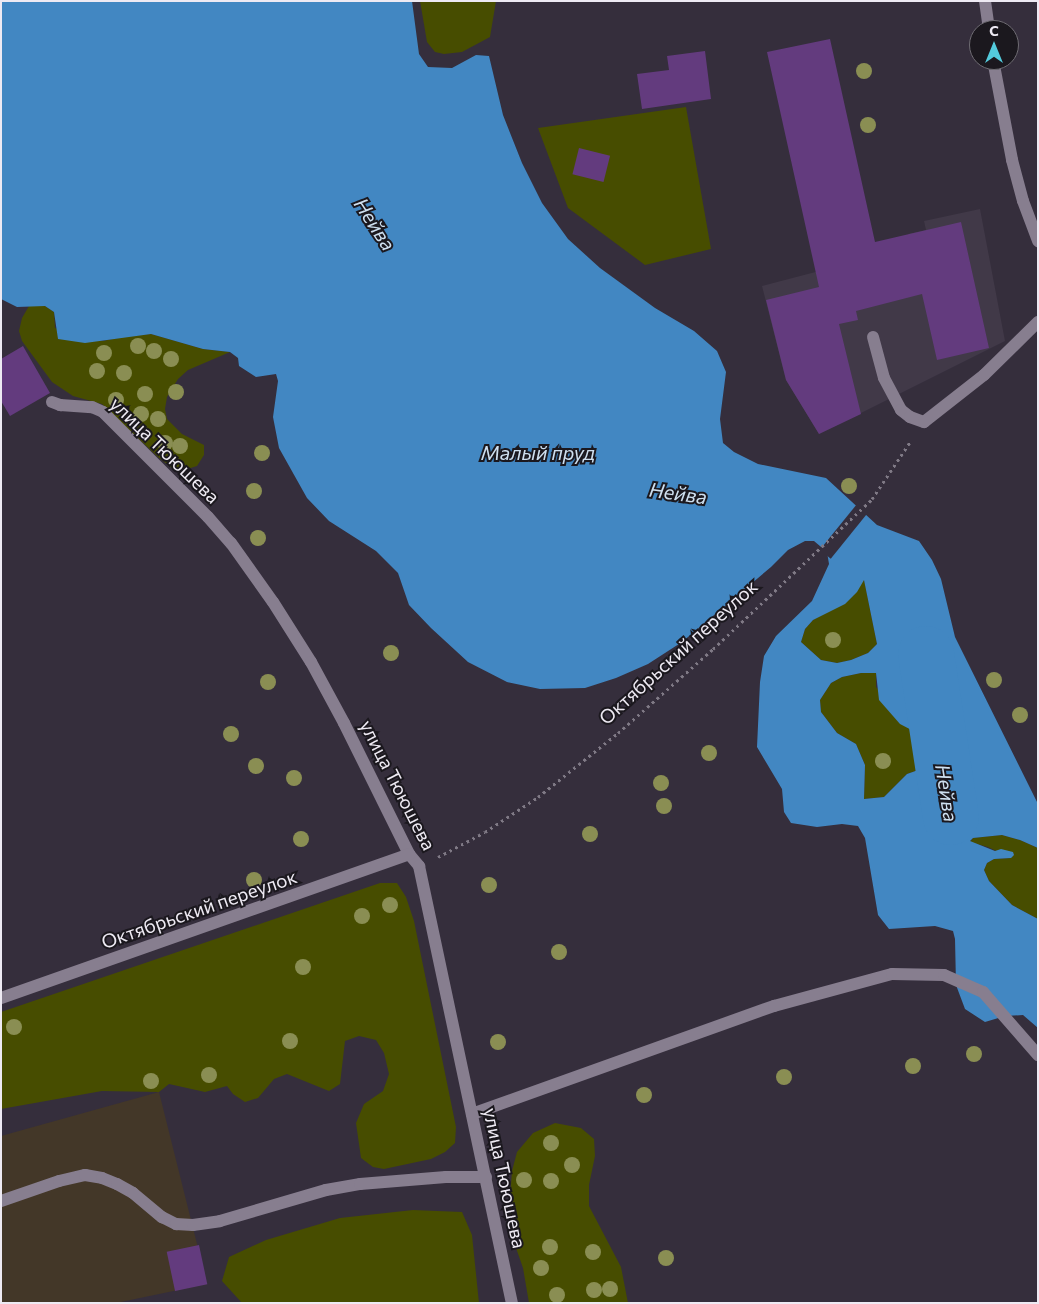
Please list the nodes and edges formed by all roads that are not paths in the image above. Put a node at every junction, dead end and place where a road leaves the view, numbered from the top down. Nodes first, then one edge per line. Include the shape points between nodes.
1 (985, 1) edge
2 (988, 20) edge
3 (996, 70) edge
4 (1038, 241) edge
5 (1038, 322) edge
6 (873, 337) dead end
7 (52, 402) dead end
8 (409, 854) junction
9 (1, 998) edge
10 (1038, 1055) edge
11 (472, 1114) junction
12 (486, 1177) junction
13 (1, 1200) edge
14 (512, 1303) edge

1 - 2 street
3 - 4 street via 1012,160
5 - 6 street via 984,375 924,422 910,418 901,410 884,378
7 - 8 street, улица Тююшева via 92,407 103,412 231,543 311,662
8 - 9 street, Октябрьский переулок
8 - 11 street, улица Тююшева via 419,866
10 - 11 street via 983,992 944,975 892,974 774,1006
11 - 12 street, улица Тююшева
12 - 13 street via 360,1184 326,1190 220,1221 193,1225 176,1224 118,1184 85,1175
12 - 14 street, улица Тююшева

